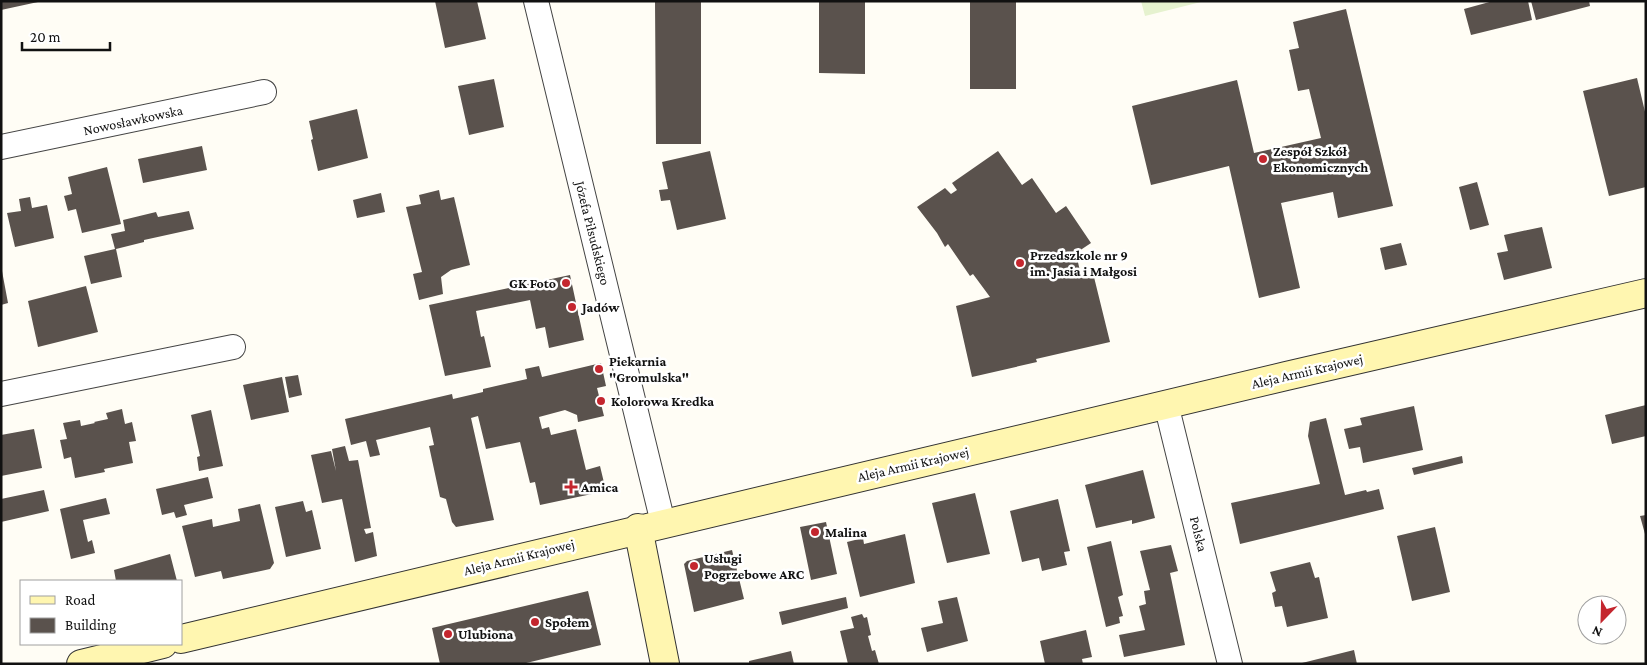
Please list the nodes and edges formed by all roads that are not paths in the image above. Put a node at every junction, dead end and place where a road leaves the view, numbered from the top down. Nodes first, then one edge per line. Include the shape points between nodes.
1 (536, 1) edge
2 (264, 92) dead end
3 (1, 148) edge
4 (1646, 292) edge
5 (233, 347) dead end
6 (1, 394) edge
7 (1166, 404) junction
8 (651, 526) junction
9 (182, 639) edge
10 (159, 645) edge
11 (81, 664) edge
12 (665, 664) edge
13 (1230, 664) edge

1 - 8 street, Józefa Piłsudskiego
2 - 3 street, Nowosławkowska
4 - 7 street, Aleja Armii Krajowej
5 - 6 street
7 - 8 street, Aleja Armii Krajowej
7 - 13 street, Polska
8 - 9 street, Aleja Armii Krajowej
8 - 12 street, Józefa Piłsudskiego
10 - 11 street

